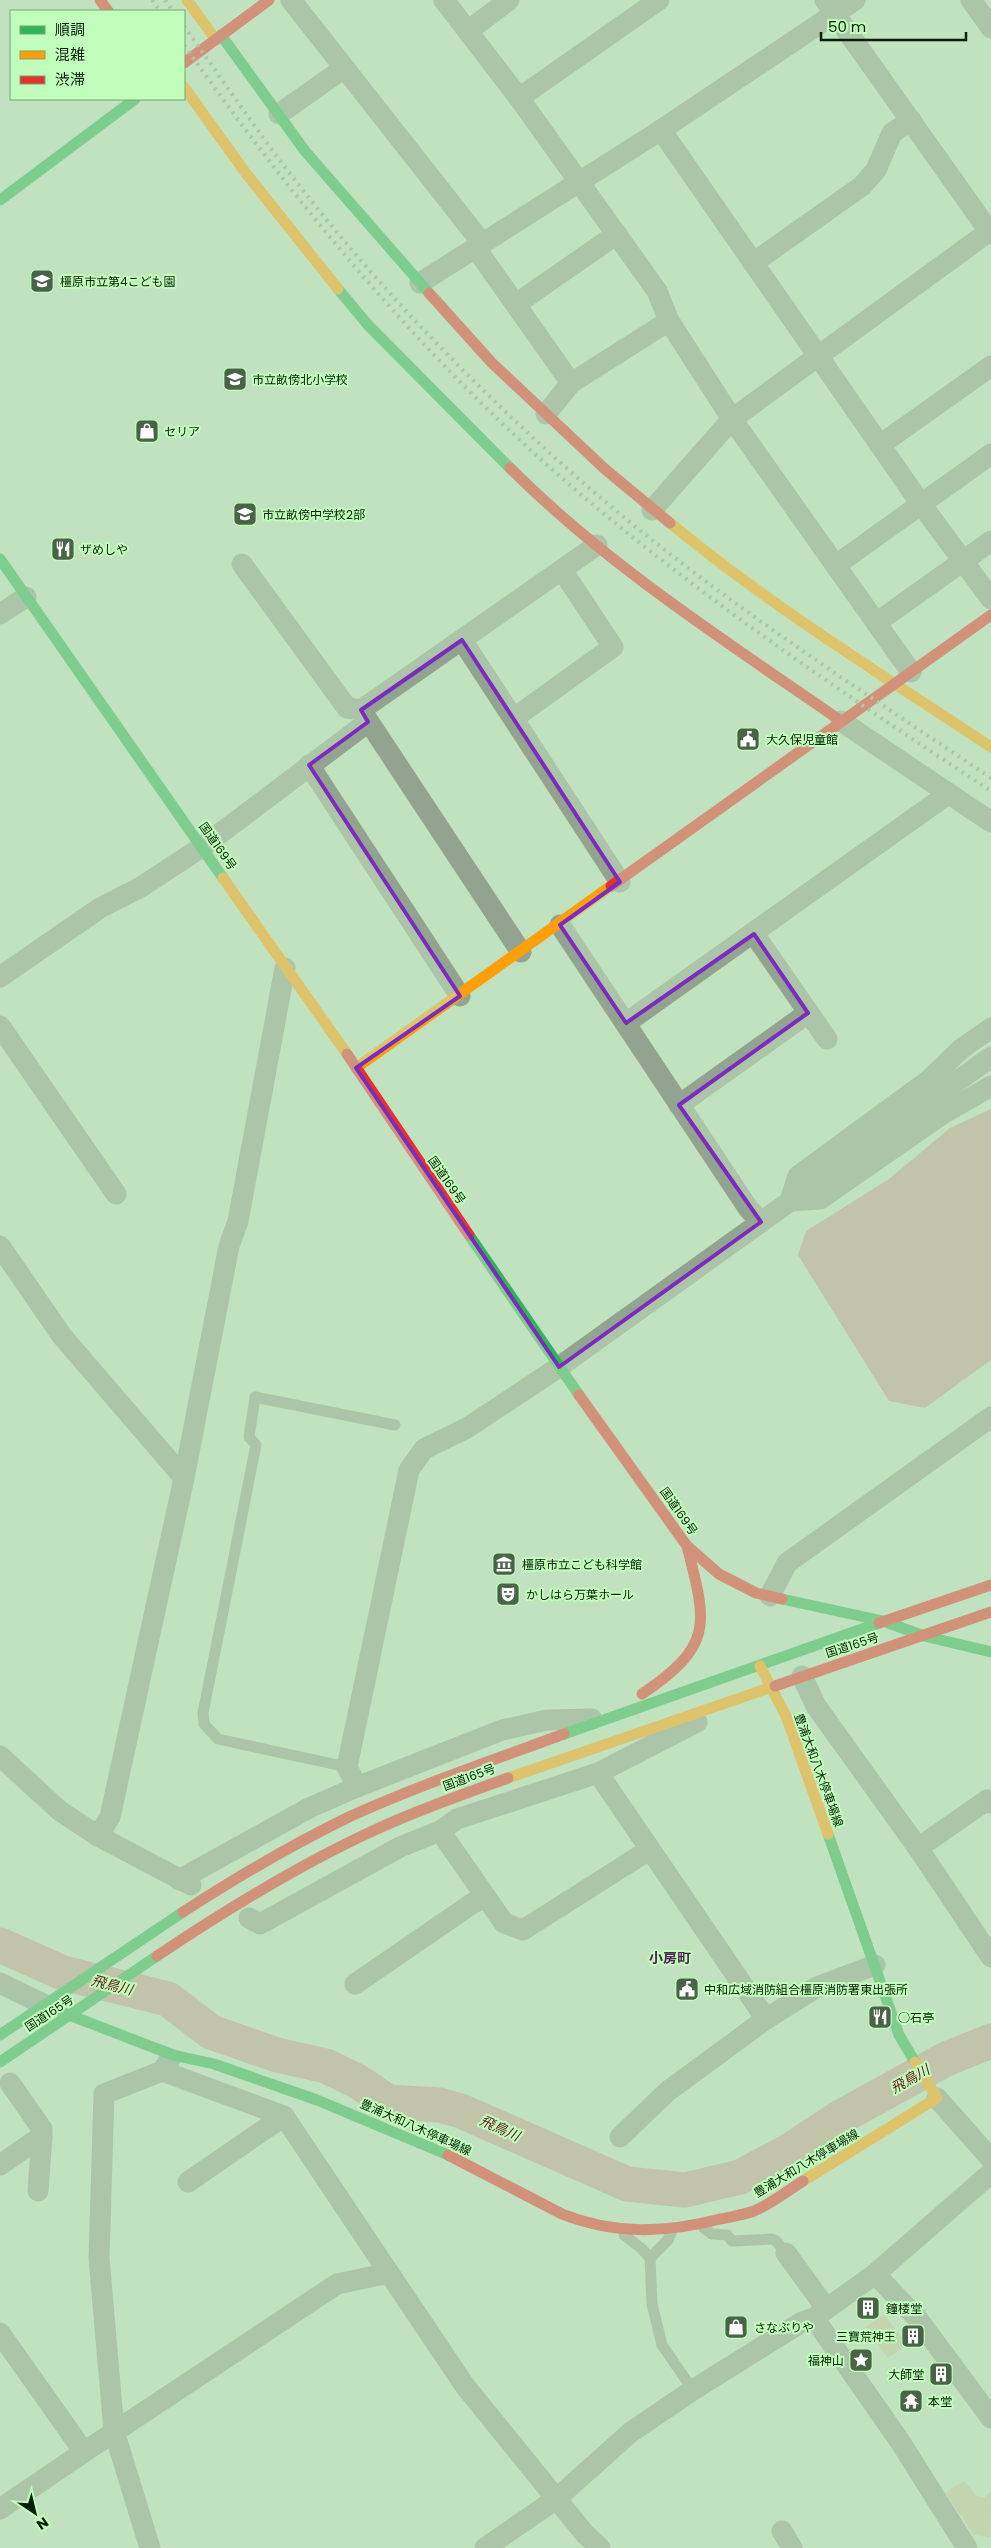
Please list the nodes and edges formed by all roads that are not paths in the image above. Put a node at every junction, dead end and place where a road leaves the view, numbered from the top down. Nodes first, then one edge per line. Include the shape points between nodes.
1 (187, 0) edge
2 (269, 0) edge
3 (290, 0) edge
4 (444, 0) edge
5 (509, 0) edge
6 (659, 0) edge
7 (855, 0) edge
8 (971, 0) edge
9 (830, 7) edge
10 (991, 28) edge
11 (468, 30) junction
12 (218, 38) junction
13 (185, 62) edge
14 (344, 68) junction
15 (185, 87) edge
16 (519, 98) junction
17 (134, 100) edge
18 (279, 114) junction
19 (911, 120) junction
20 (661, 130) junction
21 (579, 180) junction
22 (0, 200) edge
23 (991, 232) edge
24 (617, 234) junction
25 (479, 245) junction
26 (754, 263) junction
27 (420, 283) junction
28 (516, 304) junction
29 (668, 321) junction
30 (817, 355) junction
31 (991, 366) edge
32 (571, 383) junction
33 (546, 414) junction
34 (732, 419) junction
35 (880, 445) junction
36 (991, 454) edge
37 (921, 504) junction
38 (652, 510) junction
39 (991, 541) edge
40 (597, 545) junction
41 (0, 559) edge
42 (963, 561) junction
43 (242, 564) dead end
44 (836, 565) junction
45 (562, 570) junction
46 (26, 597) junction
47 (991, 599) edge
48 (0, 614) edge
49 (991, 615) edge
50 (876, 623) junction
51 (462, 640) junction
52 (902, 678) junction
53 (364, 716) junction
54 (514, 718) junction
55 (841, 721) junction
56 (991, 747) edge
57 (310, 764) junction
58 (948, 794) junction
59 (991, 822) edge
60 (202, 846) junction
61 (620, 882) junction
62 (560, 925) junction
63 (754, 934) junction
64 (521, 952) junction
65 (285, 968) junction
66 (0, 977) edge
67 (460, 996) junction
68 (808, 1013) junction
69 (626, 1023) junction
70 (0, 1026) edge
71 (991, 1028) edge
72 (827, 1039) dead end
73 (991, 1057) edge
74 (356, 1068) junction
75 (991, 1086) edge
76 (679, 1105) junction
77 (116, 1194) dead end
78 (790, 1201) junction
79 (761, 1222) junction
80 (0, 1246) edge
81 (559, 1367) junction
82 (991, 1417) edge
83 (395, 1425) dead end
84 (184, 1478) junction
85 (687, 1546) junction
86 (991, 1585) edge
87 (770, 1596) junction
88 (991, 1612) edge
89 (883, 1621) junction
90 (924, 1636) junction
91 (991, 1652) edge
92 (760, 1664) junction
93 (802, 1676) junction
94 (771, 1687) junction
95 (714, 1707) junction
96 (602, 1719) junction
97 (0, 1756) edge
98 (347, 1767) junction
99 (598, 1773) junction
100 (356, 1786) junction
101 (991, 1803) edge
102 (440, 1831) junction
103 (98, 1836) junction
104 (918, 1848) junction
105 (649, 1850) junction
106 (486, 1898) junction
107 (249, 1918) dead end
108 (991, 1957) edge
109 (875, 1965) junction
110 (0, 1983) edge
111 (355, 1984) dead end
112 (52, 2000) junction
113 (70, 2016) junction
114 (766, 2019) junction
115 (0, 2035) edge
116 (167, 2063) junction
117 (6, 2077) edge
118 (934, 2094) junction
119 (284, 2116) junction
120 (42, 2136) junction
121 (620, 2138) dead end
122 (991, 2159) edge
123 (0, 2165) edge
124 (991, 2173) edge
125 (188, 2182) dead end
126 (38, 2191) dead end
127 (701, 2224) junction
128 (673, 2229) junction
129 (620, 2230) junction
130 (786, 2253) joint
131 (650, 2258) junction
132 (389, 2273) junction
133 (875, 2274) junction
134 (820, 2313) junction
135 (0, 2333) edge
136 (693, 2390) junction
137 (991, 2418) edge
138 (114, 2431) junction
139 (84, 2452) junction
140 (556, 2499) junction
141 (0, 2509) edge
142 (150, 2548) edge
143 (485, 2548) edge
144 (600, 2548) edge
145 (967, 2548) edge

1 - 12 main road
2 - 12 main road
3 - 14 street
4 - 11 street
5 - 11 street
6 - 16 street
7 - 9 street
8 - 10 street
9 - 19 street
9 - 20 street
11 - 16 street
12 - 13 main road
12 - 18 main road
14 - 18 street
14 - 25 street
15 - 40 main road via 245,172 327,277 383,342 523,481
16 - 21 street
17 - 22 main road
18 - 27 main road via 342,195
19 - 23 street
19 - 26 street via 892,133 876,170 862,186
20 - 21 street
20 - 26 street
21 - 24 street
21 - 25 street
23 - 30 street
24 - 28 street
24 - 29 street via 657,291
25 - 27 street
25 - 28 street
26 - 30 street
27 - 33 main road via 492,363
28 - 32 street
29 - 32 street
29 - 34 street
30 - 34 street
30 - 35 street
31 - 35 street
32 - 33 street
33 - 38 main road
34 - 38 street
34 - 44 street
35 - 37 street
36 - 37 street
37 - 42 street
37 - 44 street
38 - 52 main road via 793,616
39 - 42 street
40 - 45 street
40 - 55 main road via 677,607
41 - 46 main road, 国道169号
42 - 47 street
42 - 50 street
43 - 53 street via 347,708
44 - 50 street
45 - 51 street
45 - 54 street via 613,647
46 - 48 street
46 - 60 main road, 国道169号
49 - 52 main road
50 - 52 street
51 - 53 street
51 - 54 street
52 - 55 main road
52 - 56 main road
53 - 57 street
53 - 64 street
54 - 61 street
55 - 58 street
55 - 61 main road
57 - 60 street
57 - 67 street
58 - 59 street
58 - 63 street
60 - 65 main road, 国道169号
60 - 66 street via 100,908
61 - 62 main road
62 - 64 main road
62 - 69 street
63 - 68 street
63 - 69 street
64 - 67 main road
65 - 74 main road, 国道169号
65 - 84 street via 238,1221 229,1246
67 - 74 main road
68 - 72 street
68 - 76 street
69 - 76 street
70 - 77 street
71 - 78 street via 961,1049 929,1080 798,1176
73 - 78 street
74 - 81 main road, 国道169号
75 - 78 street via 941,1115 820,1199
76 - 79 street via 748,1208
78 - 79 street
79 - 81 street
80 - 84 street via 62,1336
81 - 85 main road, 国道169号
81 - 98 street via 467,1428 424,1450 409,1470
82 - 87 street via 787,1563
83 - 98 lane via 255,1397 249,1437 256,1445 203,1712 204,1724 218,1739
84 - 103 street via 110,1816
85 - 87 main road, 国道169号 via 719,1574 756,1593
85 - 96 main road via 701,1600 703,1618 698,1642 669,1678
86 - 89 main road, 国道165号
87 - 89 main road, 国道169号
88 - 90 main road, 国道165号
89 - 90 main road, 国道169号
89 - 92 main road, 国道165号
90 - 91 main road, 国道169号
90 - 93 main road, 国道165号
92 - 94 main road, 豊浦大和八木停車場線
92 - 96 main road, 国道165号
93 - 94 main road, 国道165号
93 - 104 street via 816,1706
94 - 95 main road, 国道165号
94 - 109 main road, 豊浦大和八木停車場線 via 786,1716
95 - 99 street via 696,1723
95 - 113 main road, 国道165号 via 534,1768 376,1829 285,1876 214,1918
96 - 100 street via 548,1720 502,1730
96 - 112 main road, 国道165号 via 429,1783 323,1830 273,1858
97 - 103 street via 44,1798
98 - 100 street
99 - 102 street via 457,1819
99 - 105 street
100 - 103 street via 309,1808 185,1883
101 - 104 street via 987,1800
102 - 106 street
102 - 107 street via 400,1847 260,1924
104 - 108 street
105 - 106 street via 523,1930 504,1924
105 - 114 street
106 - 111 street via 473,1903
109 - 114 street via 817,1987
109 - 118 main road, 豊浦大和八木停車場線 via 899,2034
110 - 112 street
112 - 113 main road, 豊浦大和八木停車場線
112 - 115 main road, 国道165号
113 - 116 main road, 豊浦大和八木停車場線
113 - 117 main road, 国道165号
114 - 121 street via 668,2091
116 - 119 street
116 - 129 main road, 豊浦大和八木停車場線 via 214,2064 317,2100 450,2156 562,2214
116 - 138 street via 104,2094 99,2258
117 - 120 street via 42,2129
118 - 122 street
118 - 127 main road, 豊浦大和八木停車場線 via 754,2211
119 - 125 street
119 - 132 street
120 - 123 street
120 - 126 street
124 - 133 street
127 - 128 main road, 豊浦大和八木停車場線
127 - 130 lane via 712,2234 727,2236 732,2241 776,2241
128 - 129 main road, 豊浦大和八木停車場線
128 - 131 lane via 668,2240
129 - 131 lane
130 - 134 street
131 - 136 lane via 652,2304 662,2345
132 - 138 street via 337,2284
132 - 140 street via 465,2386
133 - 134 street
133 - 137 street via 917,2318
134 - 136 street
134 - 145 street
135 - 139 street
136 - 140 street via 631,2432
138 - 139 street
138 - 142 street
139 - 141 street
140 - 143 street
140 - 144 street

